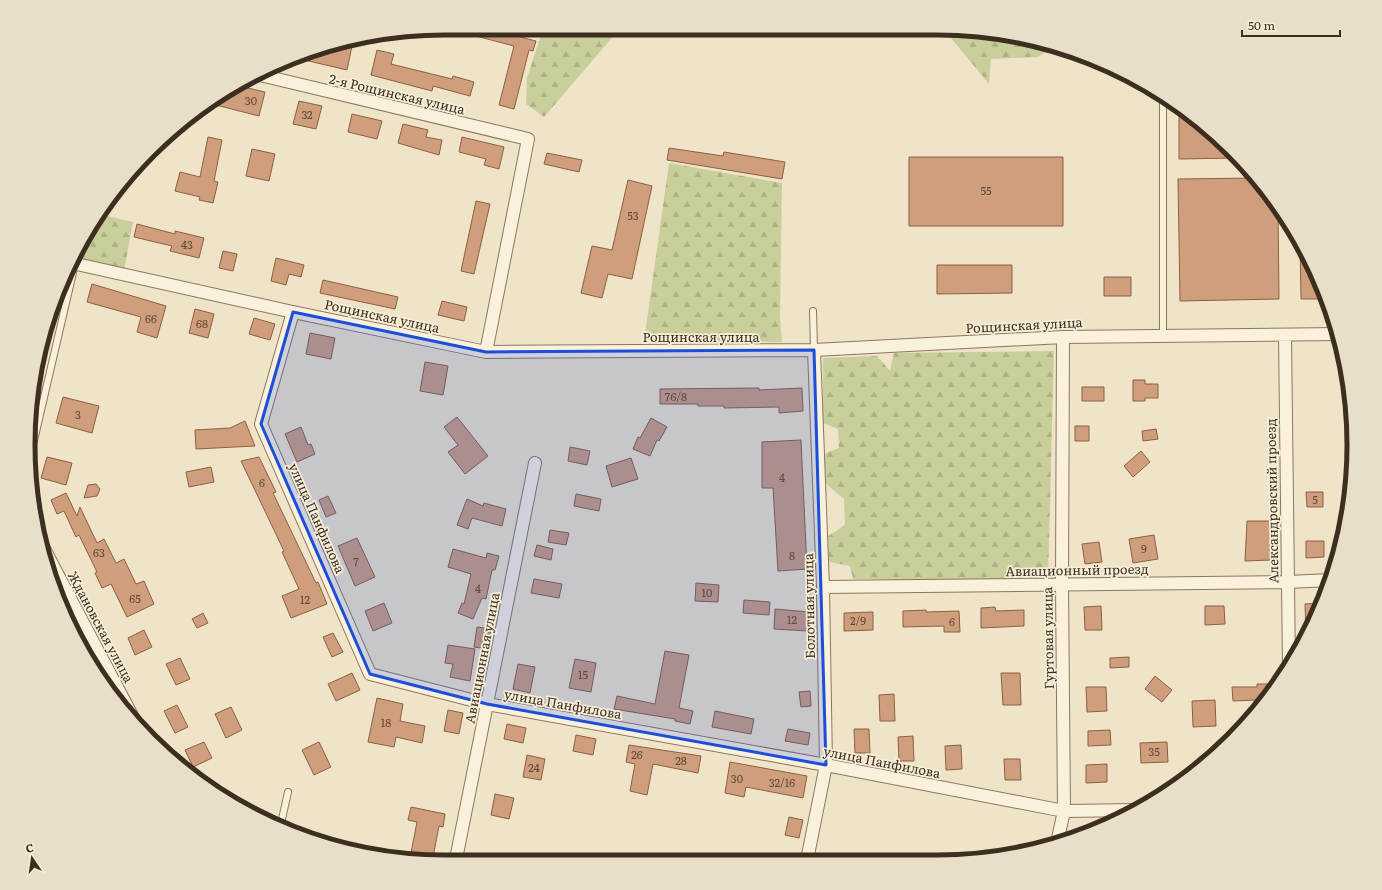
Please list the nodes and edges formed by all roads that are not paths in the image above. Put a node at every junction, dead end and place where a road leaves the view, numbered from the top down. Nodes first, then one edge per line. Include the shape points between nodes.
1 (265, 76) edge
2 (1163, 103) edge
3 (77, 265) edge
4 (69, 281) edge
5 (813, 311) dead end
6 (293, 312) junction
7 (1332, 334) edge
8 (1163, 336) junction
9 (1285, 336) junction
10 (1063, 337) junction
11 (814, 350) junction
12 (486, 352) junction
13 (35, 433) edge
14 (535, 463) dead end
15 (54, 568) edge
16 (1324, 580) edge
17 (1287, 582) junction
18 (1062, 584) junction
19 (823, 587) junction
20 (1289, 655) edge
21 (123, 699) edge
22 (487, 704) junction
23 (826, 765) junction
24 (288, 792) dead end
25 (1123, 810) edge
26 (1064, 811) junction
27 (282, 821) edge
28 (1058, 836) edge
29 (457, 855) edge
30 (808, 855) edge

1 - 12 street, 2-я Рощинская улица via 528,139
2 - 8 lane
3 - 6 street, Рощинская улица
4 - 13 lane
5 - 11 lane
6 - 12 street, Рощинская улица
6 - 22 street, улица Панфилова via 261,424 370,674
7 - 9 street, Рощинская улица
8 - 9 street, Рощинская улица
8 - 10 street, Рощинская улица
9 - 17 street, Александровский проезд
10 - 11 street, Рощинская улица
10 - 18 street, Гуртовая улица
11 - 12 street, Рощинская улица
11 - 19 street, Болотная улица
14 - 22 street, Авиационная улица
15 - 21 street, Ждановская улица
16 - 17 street, Авиационный проезд
17 - 18 street, Авиационный проезд
17 - 20 street, Александровский проезд
18 - 19 street, Авиационный проезд
18 - 26 street, Гуртовая улица
19 - 23 street, Болотная улица
22 - 23 street, улица Панфилова
22 - 29 street, Авиационная улица
23 - 26 street, улица Панфилова
23 - 30 street, Болотная улица
24 - 27 lane
25 - 26 street, улица Панфилова
26 - 28 street, Гуртовая улица

